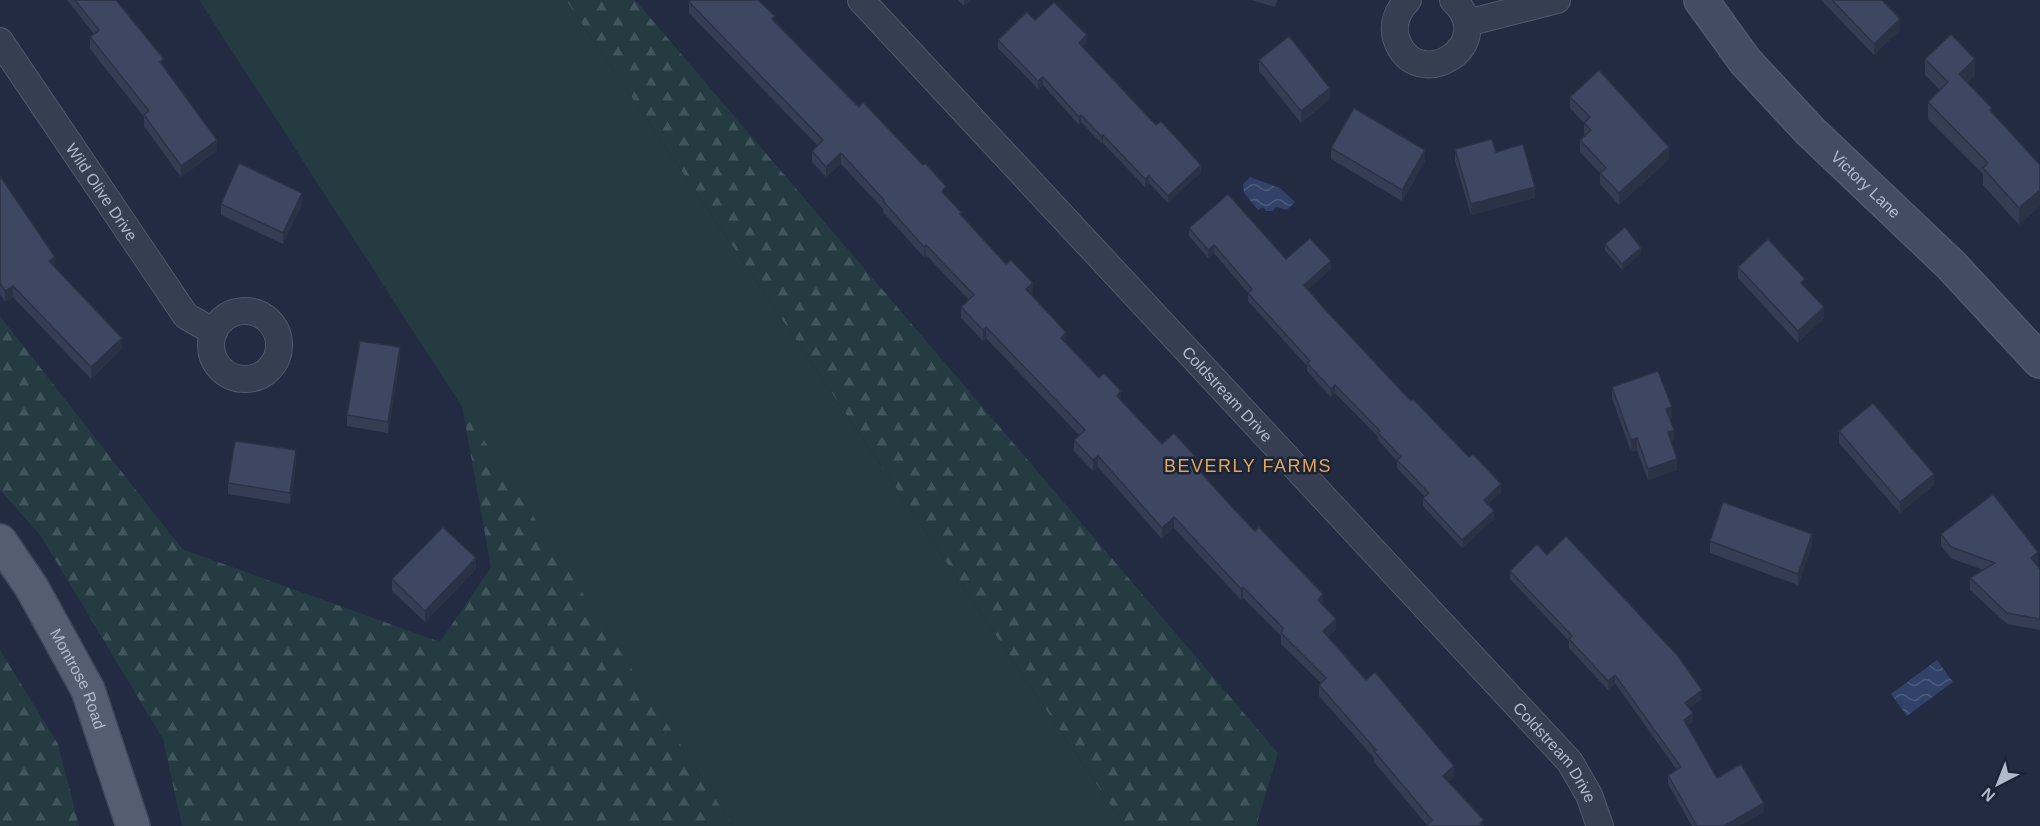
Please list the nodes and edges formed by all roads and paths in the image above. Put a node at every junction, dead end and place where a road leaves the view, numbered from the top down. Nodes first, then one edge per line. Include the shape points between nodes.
1 (861, 0) edge
2 (1408, 0) edge
3 (1453, 0) edge
4 (1557, 0) edge
5 (1701, 0) edge
6 (1467, 22) junction
7 (0, 41) edge
8 (214, 332) dead end
9 (2040, 361) edge
10 (0, 541) edge
11 (133, 826) edge
12 (1600, 826) edge

1 - 12 street, Coldstream Drive via 1570,762 1589,795
2 - 6 street via 1395,22 1395,34 1403,51 1418,62 1431,65 1454,57 1467,35
3 - 6 street
4 - 6 street
5 - 9 street, Victory Lane via 1745,61 1810,132 1951,266
7 - 8 street, Wild Olive Drive via 186,316
10 - 11 main road, Montrose Road via 32,588 88,690

